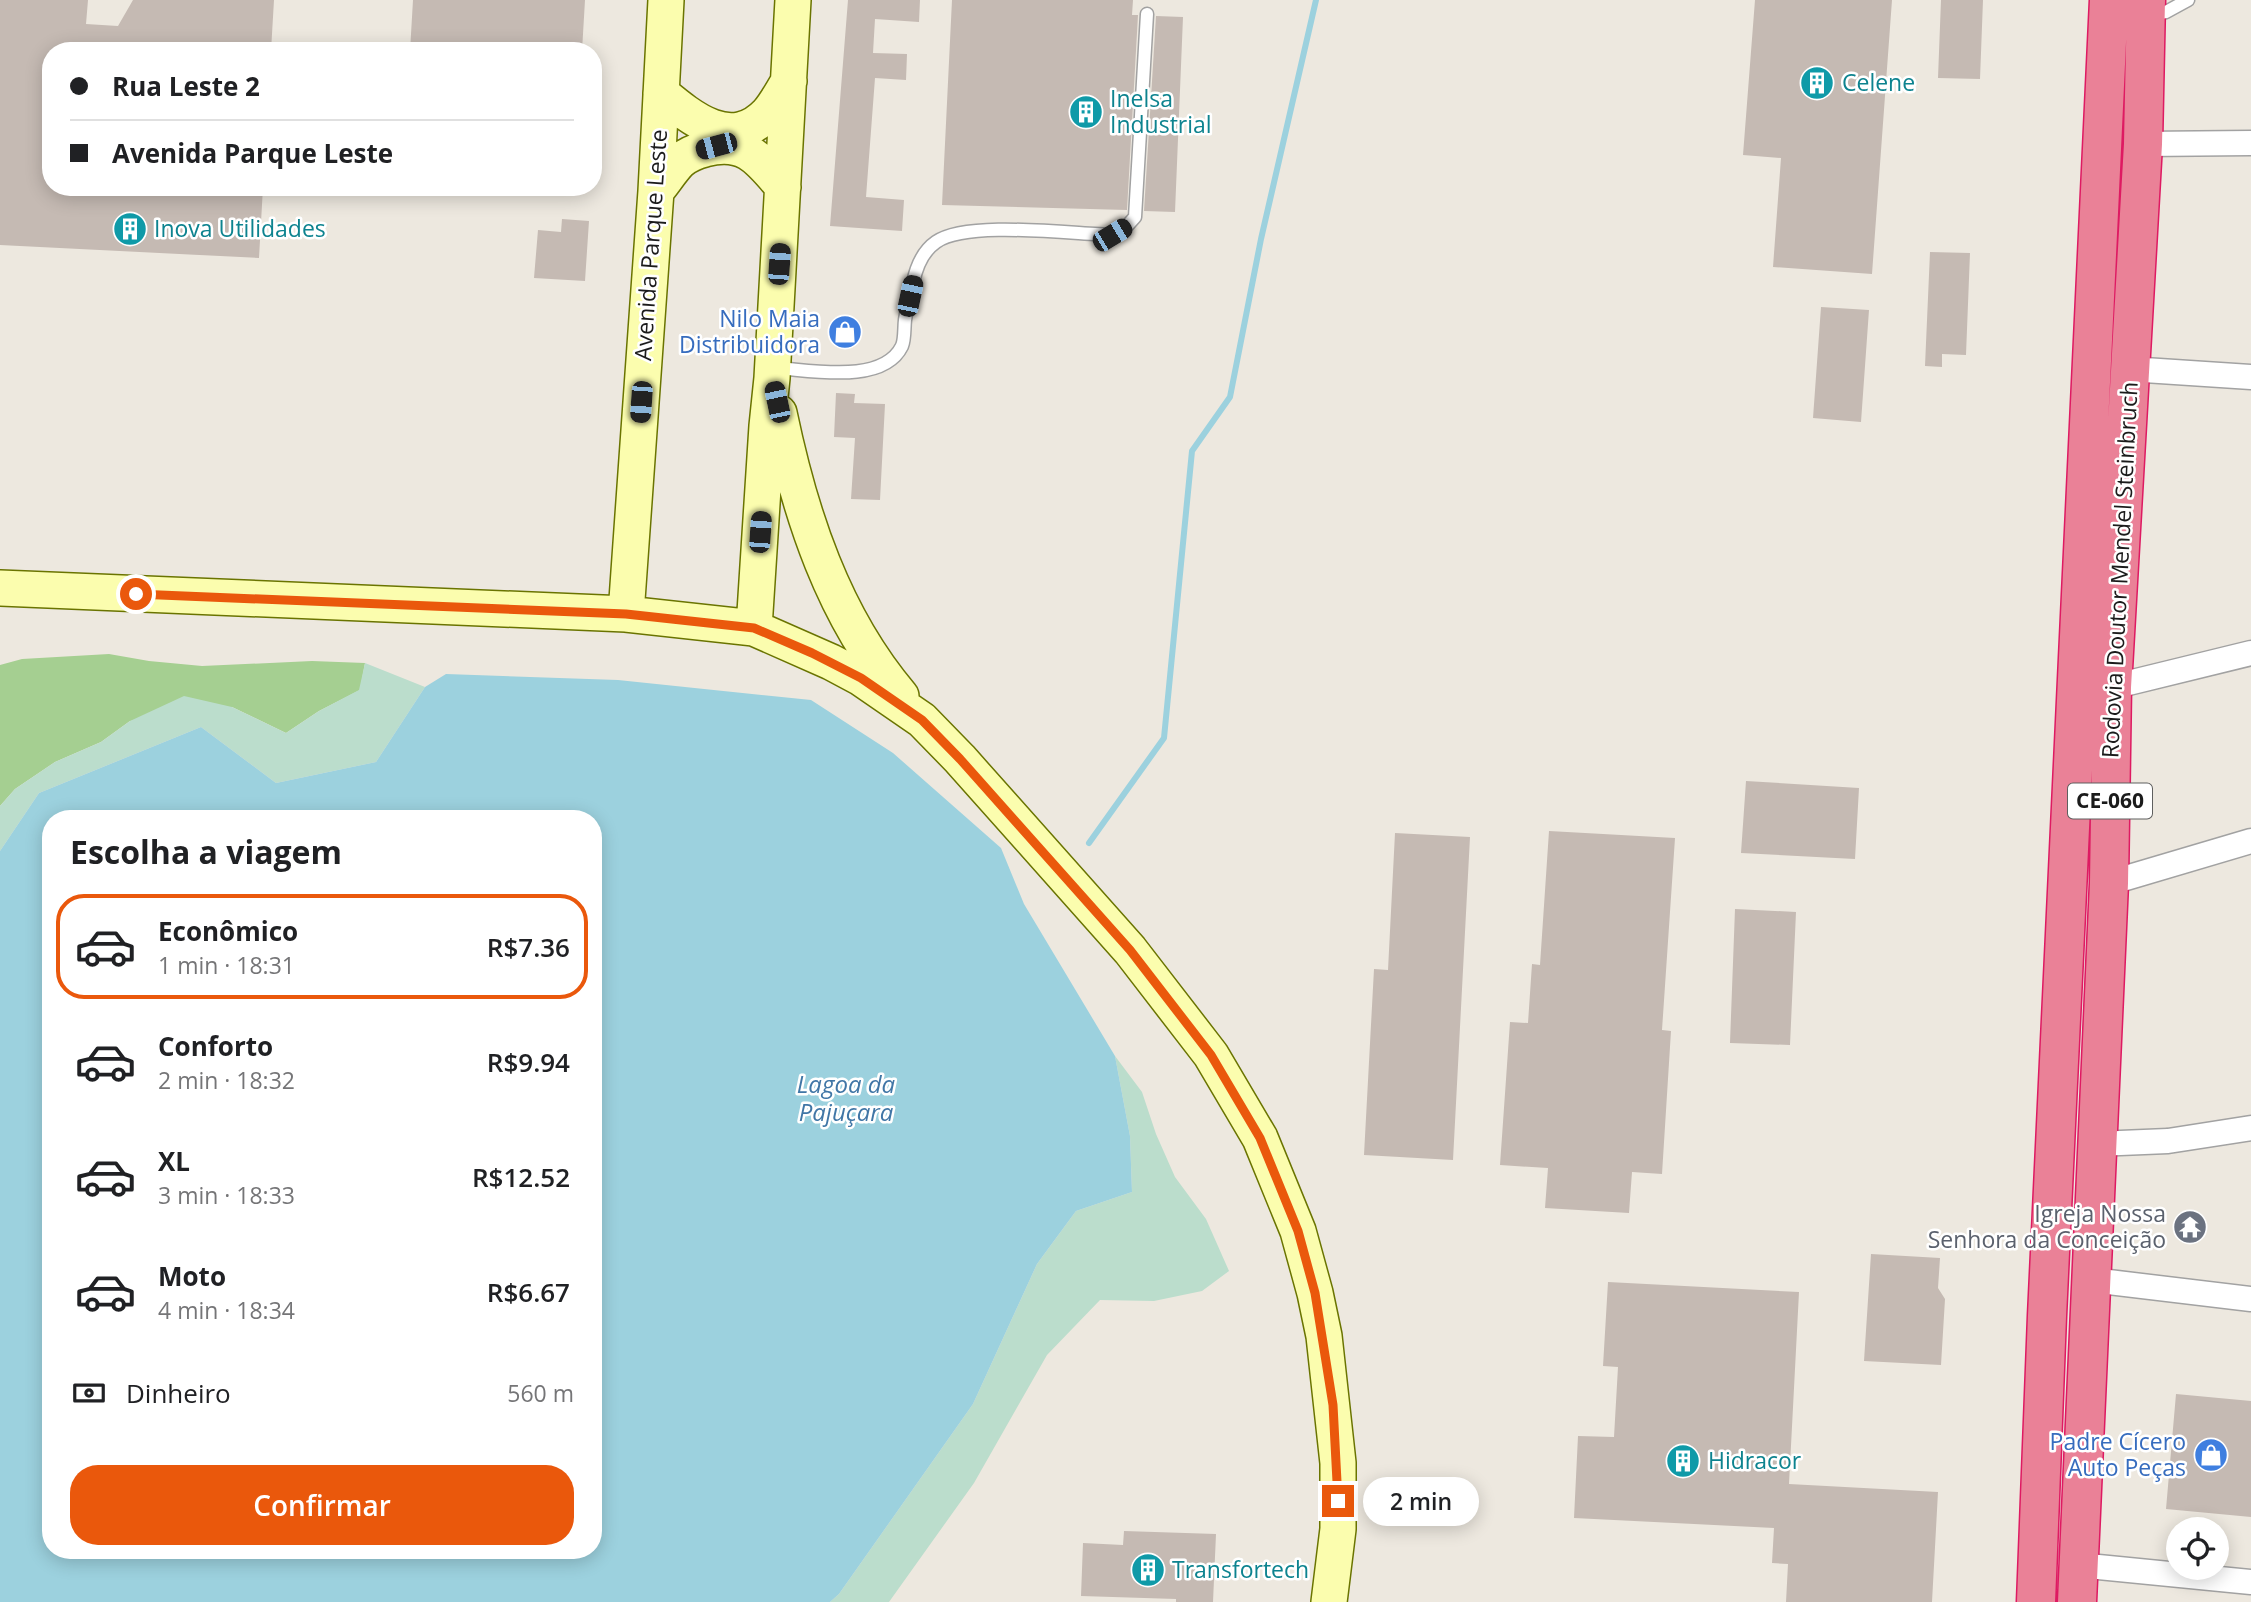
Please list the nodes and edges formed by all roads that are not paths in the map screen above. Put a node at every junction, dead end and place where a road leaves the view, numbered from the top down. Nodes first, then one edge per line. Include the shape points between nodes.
1 (666, 0) edge
2 (793, 0) edge
3 (2109, 0) edge
4 (2188, 0) edge
5 (2146, 8) edge
6 (1147, 14) dead end
7 (789, 81) junction
8 (661, 93) junction
9 (2251, 143) edge
10 (2143, 144) junction
11 (783, 187) junction
12 (656, 191) junction
13 (2129, 369) junction
14 (772, 372) junction
15 (2251, 377) edge
16 (0, 588) edge
17 (626, 614) junction
18 (754, 628) junction
19 (2251, 653) edge
20 (2112, 687) junction
21 (922, 720) junction
22 (2251, 841) edge
23 (2109, 883) junction
24 (2251, 1128) edge
25 (2096, 1144) junction
26 (2092, 1280) junction
27 (2251, 1299) edge
28 (2251, 1582) edge
29 (2078, 1584) edge
30 (1329, 1602) edge
31 (2036, 1602) edge

1 - 8 street, Avenida Parque Leste
2 - 7 street
3 - 31 highway, Rodovia Doutor Mendel Steinbruch / CE-060
4 - 5 lane via 2166,12
5 - 10 highway, Rodovia Doutor Mendel Steinbruch / CE-060
6 - 14 lane via 1135,217 1126,227 1112,235 963,232 937,241 924,253 915,274 903,344 894,358 880,366 844,373
7 - 8 street via 761,120 727,130 710,128 692,118
7 - 11 street
8 - 12 street, Avenida Parque Leste
9 - 10 street
10 - 13 highway, Rodovia Doutor Mendel Steinbruch / CE-060
11 - 12 street via 750,152 716,146 681,160
11 - 14 street
12 - 17 street, Avenida Parque Leste
13 - 15 street
13 - 20 highway, Rodovia Doutor Mendel Steinbruch / CE-060
14 - 18 street
14 - 21 street via 788,452 822,565 861,640
16 - 17 street
17 - 18 street
18 - 21 street via 861,678
19 - 20 street
20 - 23 highway, Rodovia Doutor Mendel Steinbruch / CE-060
21 - 30 street via 1130,950 1211,1055 1260,1138 1298,1231 1324,1336 1338,1463 1338,1529
22 - 23 street
23 - 25 highway, Rodovia Doutor Mendel Steinbruch / CE-060
24 - 25 street via 2168,1141
25 - 26 highway, Rodovia Doutor Mendel Steinbruch / CE-060
26 - 27 street
26 - 29 highway, Rodovia Doutor Mendel Steinbruch / CE-060
28 - 29 street

